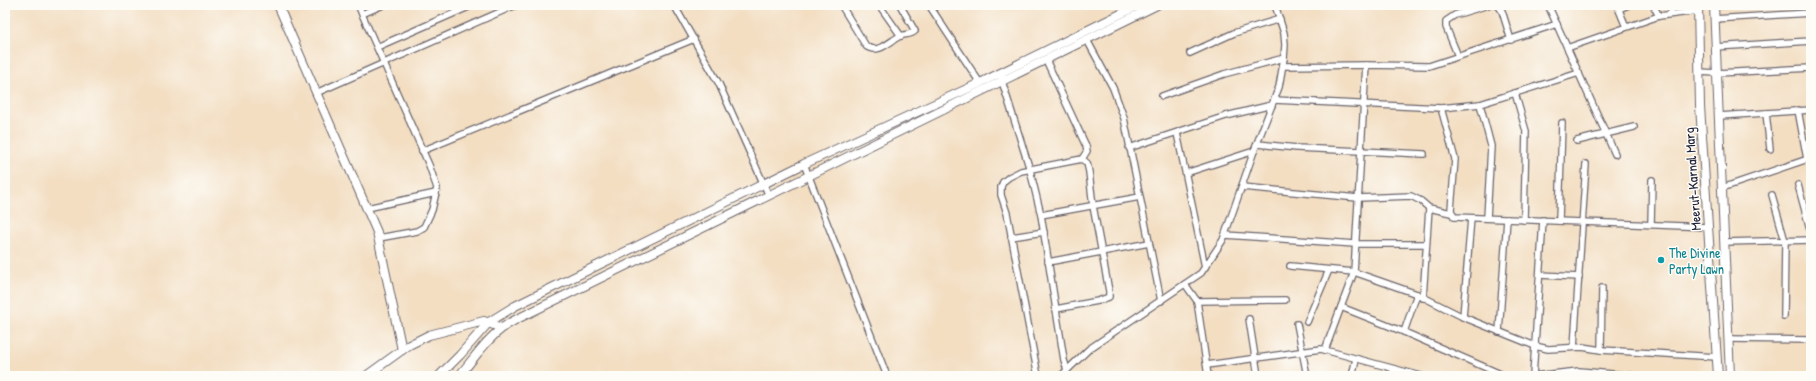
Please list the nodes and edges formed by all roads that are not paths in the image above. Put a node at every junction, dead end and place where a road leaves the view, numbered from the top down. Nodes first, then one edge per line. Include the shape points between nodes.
1 (278, 5) edge
2 (358, 5) edge
3 (383, 5) edge
4 (473, 5) edge
5 (516, 5) edge
6 (674, 5) edge
7 (841, 5) edge
8 (879, 5) edge
9 (900, 5) edge
10 (929, 5) edge
11 (1157, 5) edge
12 (1275, 5) edge
13 (1488, 5) edge
14 (1498, 5) edge
15 (1548, 5) edge
16 (1628, 5) edge
17 (1653, 5) edge
18 (1671, 5) edge
19 (1714, 5) edge
20 (1618, 7) edge
21 (1137, 8) edge
22 (1698, 8) edge
23 (1811, 13) edge
24 (362, 14) junction
25 (1671, 14) junction
26 (1659, 16) junction
27 (1280, 19) junction
28 (1714, 19) junction
29 (1557, 24) junction
30 (1626, 27) junction
31 (900, 36) junction
32 (694, 39) junction
33 (1087, 40) junction
34 (1511, 40) junction
35 (1811, 41) edge
36 (377, 47) junction
37 (1715, 47) junction
38 (1567, 48) junction
39 (1190, 53) dead end
40 (1458, 56) junction
41 (1284, 58) junction
42 (1046, 60) junction
43 (383, 64) junction
44 (1366, 65) junction
45 (1283, 66) junction
46 (1811, 68) edge
47 (1699, 72) junction
48 (1579, 73) junction
49 (1716, 73) junction
50 (1001, 77) junction
51 (980, 83) junction
52 (316, 93) junction
53 (1515, 93) junction
54 (1162, 96) dead end
55 (1273, 103) junction
56 (1480, 104) junction
57 (1364, 105) junction
58 (1441, 108) junction
59 (1798, 110) junction
60 (1811, 110) edge
61 (1766, 113) junction
62 (1719, 116) junction
63 (1562, 123) dead end
64 (1634, 127) dead end
65 (1177, 133) junction
66 (1606, 134) junction
67 (1577, 142) dead end
68 (1258, 144) junction
69 (1129, 148) junction
70 (1770, 149) dead end
71 (422, 151) junction
72 (1254, 151) junction
73 (1361, 151) junction
74 (1424, 154) dead end
75 (1615, 154) dead end
76 (1809, 158) edge
77 (1082, 159) junction
78 (804, 164) junction
79 (1586, 164) dead end
80 (1030, 170) junction
81 (1186, 173) junction
82 (808, 176) junction
83 (1652, 180) dead end
84 (763, 184) junction
85 (1798, 185) dead end
86 (1242, 187) junction
87 (1722, 188) junction
88 (436, 193) junction
89 (1772, 195) dead end
90 (769, 196) junction
91 (1140, 197) junction
92 (1358, 198) junction
93 (1093, 206) junction
94 (367, 208) junction
95 (1429, 208) junction
96 (1451, 213) junction
97 (1041, 215) junction
98 (1471, 218) junction
99 (1486, 218) junction
100 (1507, 219) junction
101 (1524, 220) junction
102 (1543, 220) junction
103 (1559, 221) junction
104 (1582, 222) junction
105 (1651, 224) junction
106 (1708, 227) junction
107 (1044, 232) junction
108 (1811, 232) edge
109 (1225, 235) junction
110 (1011, 237) junction
111 (379, 238) junction
112 (1811, 240) edge
113 (1785, 241) junction
114 (1725, 242) junction
115 (1148, 243) junction
116 (1355, 244) junction
117 (1426, 244) junction
118 (1102, 251) junction
119 (1710, 253) junction
120 (1725, 254) junction
121 (607, 260) junction
122 (1048, 262) junction
123 (1290, 266) dead end
124 (1205, 267) junction
125 (1329, 270) junction
126 (612, 272) junction
127 (1354, 272) junction
128 (1540, 275) junction
129 (1579, 277) junction
130 (1186, 284) junction
131 (1602, 288) dead end
132 (1417, 294) junction
133 (1423, 298) junction
134 (1161, 300) junction
135 (1197, 300) junction
136 (1285, 300) dead end
137 (1341, 307) junction
138 (1056, 309) junction
139 (1784, 316) dead end
140 (1463, 317) junction
141 (1249, 320) dead end
142 (489, 322) junction
143 (1308, 322) dead end
144 (1297, 324) dead end
145 (502, 328) junction
146 (1404, 332) junction
147 (1499, 332) junction
148 (1729, 339) junction
149 (1811, 340) edge
150 (1535, 346) junction
151 (1574, 347) junction
152 (402, 350) junction
153 (1325, 350) junction
154 (1601, 350) junction
155 (1302, 352) junction
156 (1717, 357) junction
157 (1255, 359) junction
158 (1356, 359) junction
159 (1207, 365) junction
160 (1394, 369) junction
161 (1067, 370) junction
162 (366, 376) edge
163 (439, 376) edge
164 (459, 376) edge
165 (887, 376) edge
166 (1038, 376) edge
167 (1061, 376) edge
168 (1208, 376) edge
169 (1258, 376) edge
170 (1307, 376) edge
171 (1352, 376) edge
172 (1392, 376) edge
173 (1421, 376) edge
174 (1504, 376) edge
175 (1533, 376) edge
176 (1634, 376) edge
177 (1718, 376) edge
178 (1730, 376) edge

1 - 52 street
2 - 24 street
3 - 24 street
4 - 36 street
5 - 43 street
6 - 32 street
7 - 31 street via 869,48 883,47
8 - 31 street
9 - 31 street via 915,31
10 - 51 street
11 - 21 street
12 - 27 street
13 - 40 street via 1455,15 1446,21 1446,28
14 - 34 street
15 - 29 street
16 - 20 street
17 - 26 street
18 - 25 street
19 - 28 street, Meerut-Karnal Marg
20 - 30 street
21 - 33 street
21 - 50 street
22 - 25 street
22 - 47 street, Meerut-Karnal Marg
23 - 28 street
24 - 36 street
25 - 26 street
26 - 30 street
27 - 39 street via 1238,31
27 - 41 street via 1284,33
28 - 37 street, Meerut-Karnal Marg
29 - 34 street
29 - 38 street
30 - 38 street
32 - 71 street
32 - 84 street via 719,84
33 - 42 street
33 - 69 street via 1120,106
34 - 40 street
35 - 37 street
36 - 43 street
37 - 49 street, Meerut-Karnal Marg
38 - 48 street
40 - 44 street via 1420,67
41 - 45 street
41 - 54 street via 1224,74
42 - 50 street
42 - 77 street via 1086,146 1087,150
43 - 52 street
43 - 71 street
44 - 45 street
44 - 57 street
45 - 55 street
46 - 49 street
47 - 49 street
47 - 106 street, Meerut-Karnal Marg
48 - 53 street
48 - 66 street
49 - 62 street, Meerut-Karnal Marg
50 - 51 street
50 - 80 street
50 - 82 street
51 - 78 street
52 - 94 street
53 - 56 street
53 - 101 street via 1526,131
55 - 57 street
55 - 65 street
55 - 68 street
56 - 58 street
56 - 99 street via 1491,146
57 - 58 street
57 - 73 street
58 - 96 street via 1455,159
59 - 60 street
59 - 61 street
59 - 76 street
61 - 62 street
61 - 70 street
62 - 87 street, Meerut-Karnal Marg
63 - 103 street
64 - 66 street
65 - 69 street
65 - 81 street
66 - 67 street
66 - 75 street
68 - 72 street
68 - 73 street
69 - 91 street
71 - 88 street via 434,176
72 - 81 street
72 - 86 street
73 - 74 street
73 - 92 street
76 - 87 street
77 - 80 street
77 - 93 street via 1087,163
78 - 82 street
78 - 84 street
79 - 104 street
80 - 97 street
80 - 110 street via 1009,177 1000,187
81 - 124 street
82 - 90 street
82 - 165 street
83 - 105 street
84 - 90 street
84 - 121 street
85 - 108 street
86 - 92 street
86 - 109 street
87 - 114 street, Meerut-Karnal Marg
88 - 94 street
88 - 111 street via 424,227 417,231
89 - 113 street
90 - 126 street
91 - 93 street
91 - 115 street
92 - 95 street via 1411,196
92 - 116 street
93 - 97 street
93 - 118 street
94 - 111 street
95 - 96 street
95 - 117 street
96 - 98 street via 1456,217
97 - 107 street
98 - 99 street
98 - 140 street
99 - 100 street
100 - 101 street
100 - 147 street
101 - 102 street
102 - 103 street
102 - 128 street
103 - 104 street
104 - 105 street
104 - 129 street
105 - 106 street
106 - 119 street, Meerut-Karnal Marg
107 - 110 street
107 - 122 street
109 - 116 street
109 - 124 street
110 - 166 street
111 - 152 street
112 - 113 street
113 - 114 street
113 - 139 street
114 - 120 street, Meerut-Karnal Marg
115 - 118 street
115 - 134 street
116 - 117 street
116 - 127 street
117 - 133 street
118 - 122 street
118 - 138 street via 1109,297
119 - 120 street
119 - 156 street, Meerut-Karnal Marg
120 - 148 street, Meerut-Karnal Marg
121 - 126 street
121 - 142 street via 514,306
122 - 138 street
123 - 125 street
124 - 130 street
125 - 127 street
125 - 143 street
126 - 145 street
127 - 132 street
127 - 137 street
128 - 129 street
128 - 150 street
129 - 151 street
130 - 134 street
130 - 135 street
131 - 154 street
132 - 133 street
132 - 146 street
133 - 140 street
134 - 161 street via 1089,349
135 - 136 street
135 - 159 street
137 - 146 street
137 - 153 street
138 - 161 street
140 - 147 street
141 - 157 street
142 - 145 street
142 - 152 street via 429,335
142 - 163 street
144 - 155 street
145 - 164 street via 482,347
146 - 174 street
147 - 150 street
148 - 149 street
148 - 178 street, Meerut-Karnal Marg
150 - 151 street via 1558,350
150 - 175 street
151 - 154 street
152 - 162 street
153 - 155 street
153 - 158 street
154 - 156 street
155 - 157 street
155 - 170 street
156 - 177 street, Meerut-Karnal Marg
157 - 159 street
157 - 169 street
158 - 160 street
158 - 171 street
159 - 168 street
160 - 172 street
160 - 173 street
161 - 167 street
175 - 176 street via 1579,371

